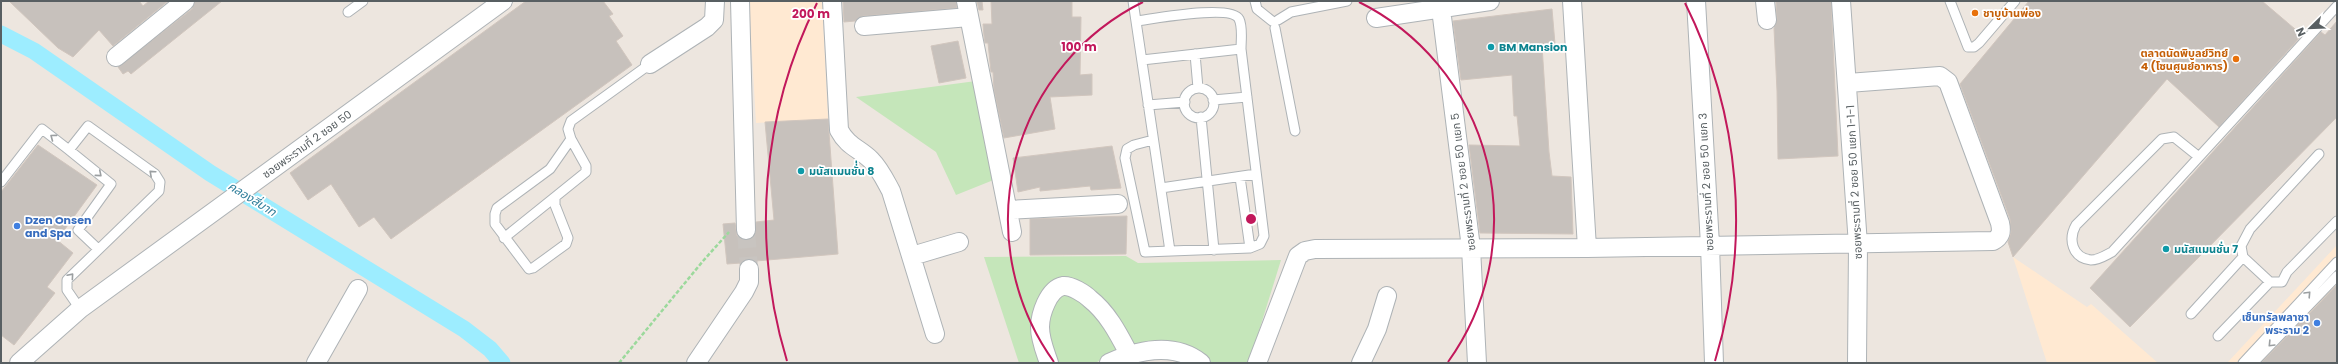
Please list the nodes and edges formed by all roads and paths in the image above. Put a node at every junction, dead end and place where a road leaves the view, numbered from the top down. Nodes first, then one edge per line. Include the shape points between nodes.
1 (185, 1) edge
2 (363, 1) edge
3 (503, 1) edge
4 (715, 1) edge
5 (740, 1) edge
6 (832, 1) edge
7 (1133, 1) edge
8 (1255, 1) edge
9 (1347, 1) edge
10 (1490, 1) edge
11 (1572, 1) edge
12 (1696, 1) edge
13 (1765, 1) edge
14 (1841, 1) edge
15 (1950, 1) edge
16 (2015, 1) edge
17 (1440, 5) edge
18 (2337, 6) edge
19 (968, 9) edge
20 (348, 12) dead end
21 (1376, 18) dead end
22 (1767, 20) dead end
23 (1136, 21) junction
24 (1275, 23) junction
25 (864, 26) dead end
26 (1241, 49) junction
27 (1195, 54) junction
28 (116, 57) dead end
29 (1142, 60) junction
30 (650, 64) joint
31 (1848, 83) junction
32 (1198, 88) junction
33 (1247, 97) junction
34 (1213, 100) junction
35 (1185, 102) junction
36 (1148, 105) junction
37 (1201, 117) junction
38 (1295, 131) dead end
39 (571, 139) junction
40 (1153, 140) junction
41 (69, 150) junction
42 (2319, 154) dead end
43 (2199, 157) junction
44 (1256, 174) junction
45 (1240, 176) junction
46 (1206, 181) junction
47 (1, 182) edge
48 (1161, 188) junction
49 (555, 197) junction
50 (1118, 204) dead end
51 (1008, 210) junction
52 (2337, 221) edge
53 (746, 223) joint
54 (1012, 232) dead end
55 (504, 238) junction
56 (959, 242) dead end
57 (1710, 245) junction
58 (1858, 245) junction
59 (1250, 248) junction
60 (1472, 248) junction
61 (1587, 248) junction
62 (98, 249) junction
63 (1214, 250) junction
64 (1170, 251) junction
65 (912, 256) junction
66 (2243, 257) junction
67 (2337, 262) edge
68 (749, 269) tunnel mouth
69 (2337, 276) edge
70 (2270, 282) junction
71 (358, 289) dead end
72 (1387, 296) dead end
73 (80, 309) junction
74 (2191, 314) dead end
75 (935, 334) dead end
76 (2218, 336) dead end
77 (1129, 354) junction
78 (18, 363) edge
79 (316, 363) edge
80 (619, 363) edge
81 (696, 363) edge
82 (1049, 363) edge
83 (1109, 363) edge
84 (1201, 363) edge
85 (1257, 363) edge
86 (1361, 363) edge
87 (1477, 363) edge
88 (1714, 363) edge
89 (1857, 363) edge
90 (2243, 363) edge
91 (2254, 363) edge

1 - 28 street
2 - 20 lane
3 - 73 street, ซอยพระรามที่ 2 ซอย 50
4 - 30 street via 714,20 707,27
5 - 53 street
6 - 65 street via 839,130 844,140 870,159 882,174 891,191
7 - 23 lane
8 - 24 lane via 1257,9
9 - 24 lane via 1291,12
10 - 17 street
11 - 61 street
12 - 57 street, ซอยพระรามที่ 2 ซอย 50 แยก 3
13 - 22 street
14 - 31 street, ซอยพระรามที่ 2 ซอย 50 แยก 1-1-1
15 - 16 lane via 1968,47 1974,47
17 - 21 street
17 - 60 street, ซอยพระรามที่ 2 ซอย 50 แยก 5
18 - 43 lane
19 - 25 street
19 - 51 street
23 - 26 lane via 1215,12 1233,13 1241,24
23 - 29 lane
24 - 38 lane
26 - 27 lane
26 - 33 lane
27 - 29 lane
27 - 32 lane
29 - 36 lane
30 - 39 lane via 571,121 568,129
31 - 58 street, ซอยพระรามที่ 2 ซอย 50 แยก 1-1-1
31 - 58 street via 1940,76 1948,82 2001,230 1998,238 1993,241
32 - 34 lane via 1208,90
32 - 35 lane via 1188,93
33 - 34 lane
33 - 44 lane
34 - 37 lane via 1212,110 1208,115
35 - 36 lane
35 - 37 lane via 1188,112
36 - 40 lane
37 - 46 lane
39 - 49 lane via 586,166 586,172
39 - 55 lane via 550,169 497,208 495,224
40 - 48 lane
40 - 64 lane via 1127,149 1126,170 1145,252
41 -> 47 lane via 42,129
41 -> 62 lane via 111,184 78,230
62 -> 41 lane via 159,192 160,182 155,174 88,126
42 - 66 lane via 2250,229 2241,246
43 - 43 lane via 2174,137 2162,139 2076,225 2070,238 2072,248 2084,258 2093,260 2112,252
44 - 45 lane
44 - 59 lane via 1264,236 1260,244
45 - 46 lane
45 - 59 lane
46 - 48 lane
46 - 63 lane
48 - 64 lane
49 - 55 lane
49 - 55 lane via 555,205 568,238 566,244 529,269
50 - 51 street
51 - 54 street
52 - 70 lane via 2288,272 2282,282
53 - 80 path via 703,261
56 - 65 street
57 - 58 street
57 - 61 street
57 - 88 street, ซอยพระรามที่ 2 ซอย 50 แยก 3
58 - 89 street, ซอยพระรามที่ 2 ซอย 50 แยก 1-1-1
59 - 63 lane
60 - 61 street
60 - 85 street via 1305,251 1295,262
60 - 87 street, ซอยพระรามที่ 2 ซอย 50 แยก 5
73 -> 62 lane via 67,290 67,280
63 - 64 lane
65 - 75 street
66 - 70 lane
66 - 74 lane
90 -> 67 lane
68 - 81 street via 749,282 744,292
69 -> 91 lane
70 - 76 lane
71 - 79 street
72 - 86 street via 1377,330
73 - 78 street, ซอยพระรามที่ 2 ซอย 50
77 - 82 street via 1098,305 1070,287 1062,286 1055,290 1045,305 1040,326 1041,340
77 - 83 street
77 - 84 street via 1151,350 1180,353

